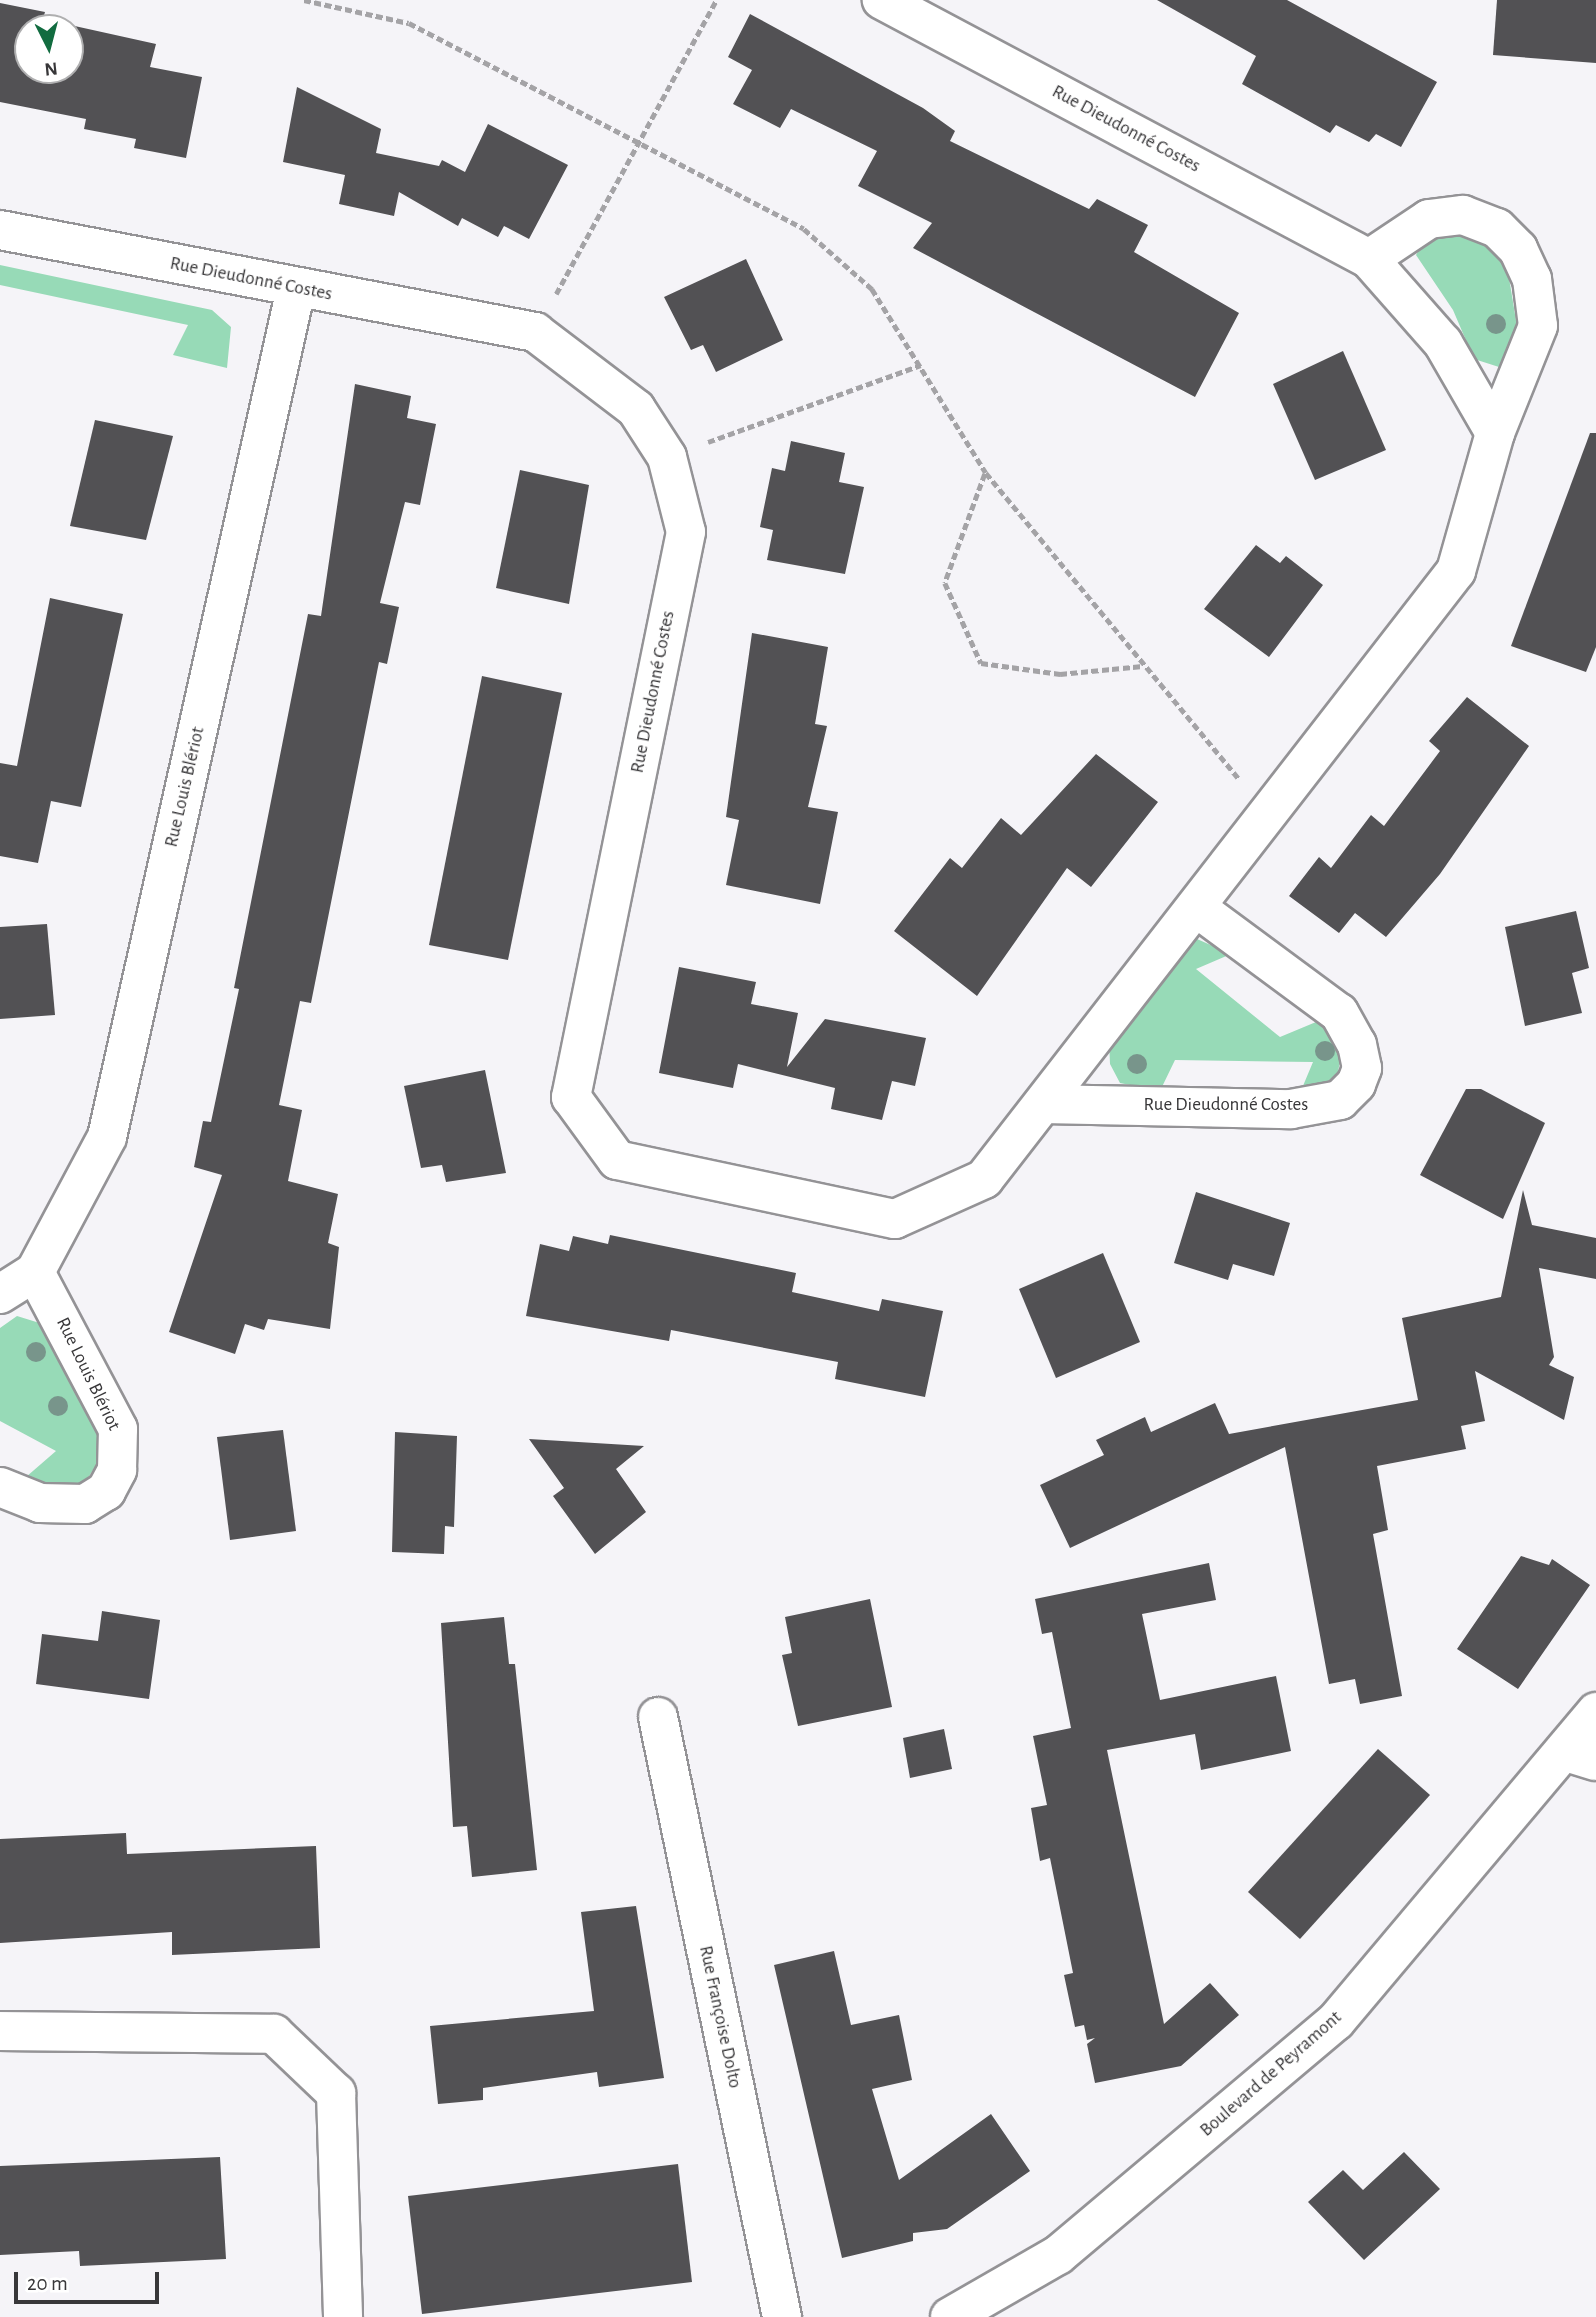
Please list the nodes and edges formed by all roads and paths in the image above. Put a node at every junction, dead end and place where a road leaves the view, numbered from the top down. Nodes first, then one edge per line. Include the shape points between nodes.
1 (304, 0) edge
2 (716, 0) edge
3 (882, 0) edge
4 (642, 141) junction
5 (0, 230) edge
6 (1369, 259) junction
7 (296, 289) junction
8 (535, 332) junction
9 (921, 365) junction
10 (1495, 433) junction
11 (667, 457) junction
12 (986, 473) junction
13 (1143, 666) junction
14 (1267, 814) junction
15 (1196, 907) junction
16 (1043, 1104) junction
17 (36, 1272) junction
18 (0, 1294) edge
19 (0, 1487) edge
20 (1596, 1712) edge
21 (658, 1717) dead end
22 (1581, 1757) edge
23 (0, 2031) edge
24 (343, 2317) edge
25 (782, 2317) edge
26 (950, 2317) edge

1 - 4 path via 409,23
2 - 4 path
3 - 6 street, Rue Dieudonné Costes
4 - 8 path
4 - 9 path via 804,229 872,289
5 - 7 street, Rue Dieudonné Costes
6 - 10 street, Rue Dieudonné Costes via 1443,343
6 - 10 street, Rue Dieudonné Costes via 1429,219 1463,215 1497,228 1518,249 1532,279 1538,326
7 - 8 street, Rue Dieudonné Costes
7 - 17 street, Rue Louis Blériot via 107,1137
8 - 11 street, Rue Dieudonné Costes via 635,409
9 - 11 path
9 - 12 path
10 - 14 street, Rue Dieudonné Costes via 1456,571
11 - 16 street, Rue Dieudonné Costes via 686,532 571,1097 617,1160 895,1219 984,1179
12 - 13 path
12 - 13 path via 945,583 981,663 1060,674
13 - 14 path
14 - 15 street, Rue Dieudonné Costes
15 - 16 street, Rue Dieudonné Costes
15 - 16 street, Rue Dieudonné Costes via 1339,1013 1357,1045 1362,1068 1356,1084 1339,1100 1291,1109
17 - 18 street
17 - 19 street, Rue Louis Blériot via 118,1429 117,1470 106,1491 85,1504 40,1503
20 - 22 street, Boulevard de Peyramont
21 - 25 street, Rue Françoise Dolto
22 - 26 street, Boulevard de Peyramont via 1336,2021 1058,2255
23 - 24 street via 274,2034 336,2093

